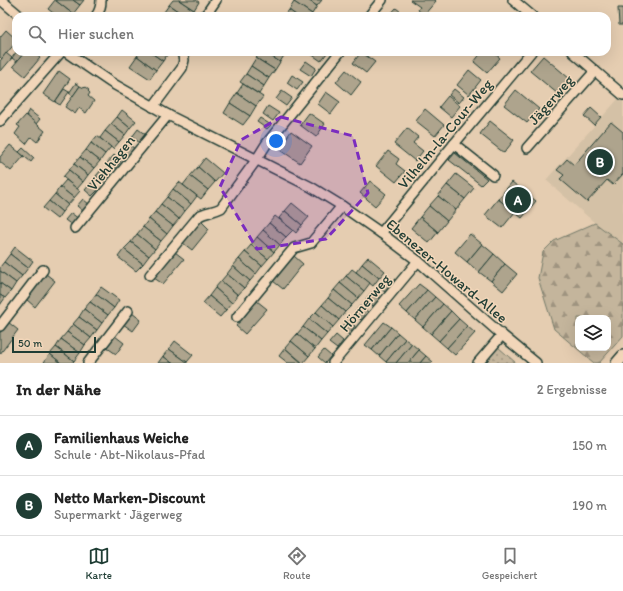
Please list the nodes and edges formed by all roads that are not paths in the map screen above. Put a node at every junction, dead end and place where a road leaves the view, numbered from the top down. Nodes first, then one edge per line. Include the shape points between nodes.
1 (1, 0) edge
2 (101, 0) edge
3 (216, 0) edge
4 (382, 0) edge
5 (513, 0) edge
6 (15, 12) edge
7 (99, 12) edge
8 (208, 12) edge
9 (372, 12) edge
10 (527, 12) edge
11 (62, 56) edge
12 (72, 56) edge
13 (183, 56) edge
14 (337, 56) edge
15 (528, 56) edge
16 (578, 56) edge
17 (595, 71) junction
18 (623, 95) edge
19 (153, 107) junction
20 (168, 115) junction
21 (0, 121) edge
22 (454, 144) junction
23 (527, 148) dead end
24 (257, 159) junction
25 (493, 175) dead end
26 (342, 206) junction
27 (75, 228) dead end
28 (381, 234) junction
29 (418, 261) junction
30 (43, 270) dead end
31 (150, 275) dead end
32 (128, 312) dead end
33 (237, 317) dead end
34 (0, 326) edge
35 (502, 335) junction
36 (623, 356) edge
37 (88, 363) edge
38 (332, 363) edge
39 (478, 363) edge
40 (536, 363) edge
41 (617, 363) edge

1 - 6 street
2 - 7 street
3 - 8 street
4 - 9 street
5 - 10 street
11 - 21 street
12 - 19 street, Ebenezer-Howard-Allee
13 - 19 street via 182,68
14 - 24 street via 266,143
15 - 22 street, Vilhelm-la-Cour-Weg
16 - 17 street, Jägerweg
17 - 18 street, Jägerweg
17 - 23 street, Jägerweg
19 - 20 street, Ebenezer-Howard-Allee
20 - 24 street, Ebenezer-Howard-Allee
20 - 27 street, Viehhagen
22 - 25 street
22 - 28 street, Vilhelm-la-Cour-Weg
24 - 26 street, Ebenezer-Howard-Allee
24 - 31 street via 220,208 199,216
26 - 28 street, Ebenezer-Howard-Allee
26 - 33 street via 311,243 294,248
28 - 29 street, Ebenezer-Howard-Allee
29 - 35 street, Ebenezer-Howard-Allee
29 - 38 street, Hörnerweg
30 - 34 street
32 - 37 street
35 - 39 street
35 - 40 street, Ebenezer-Howard-Allee
36 - 41 street

